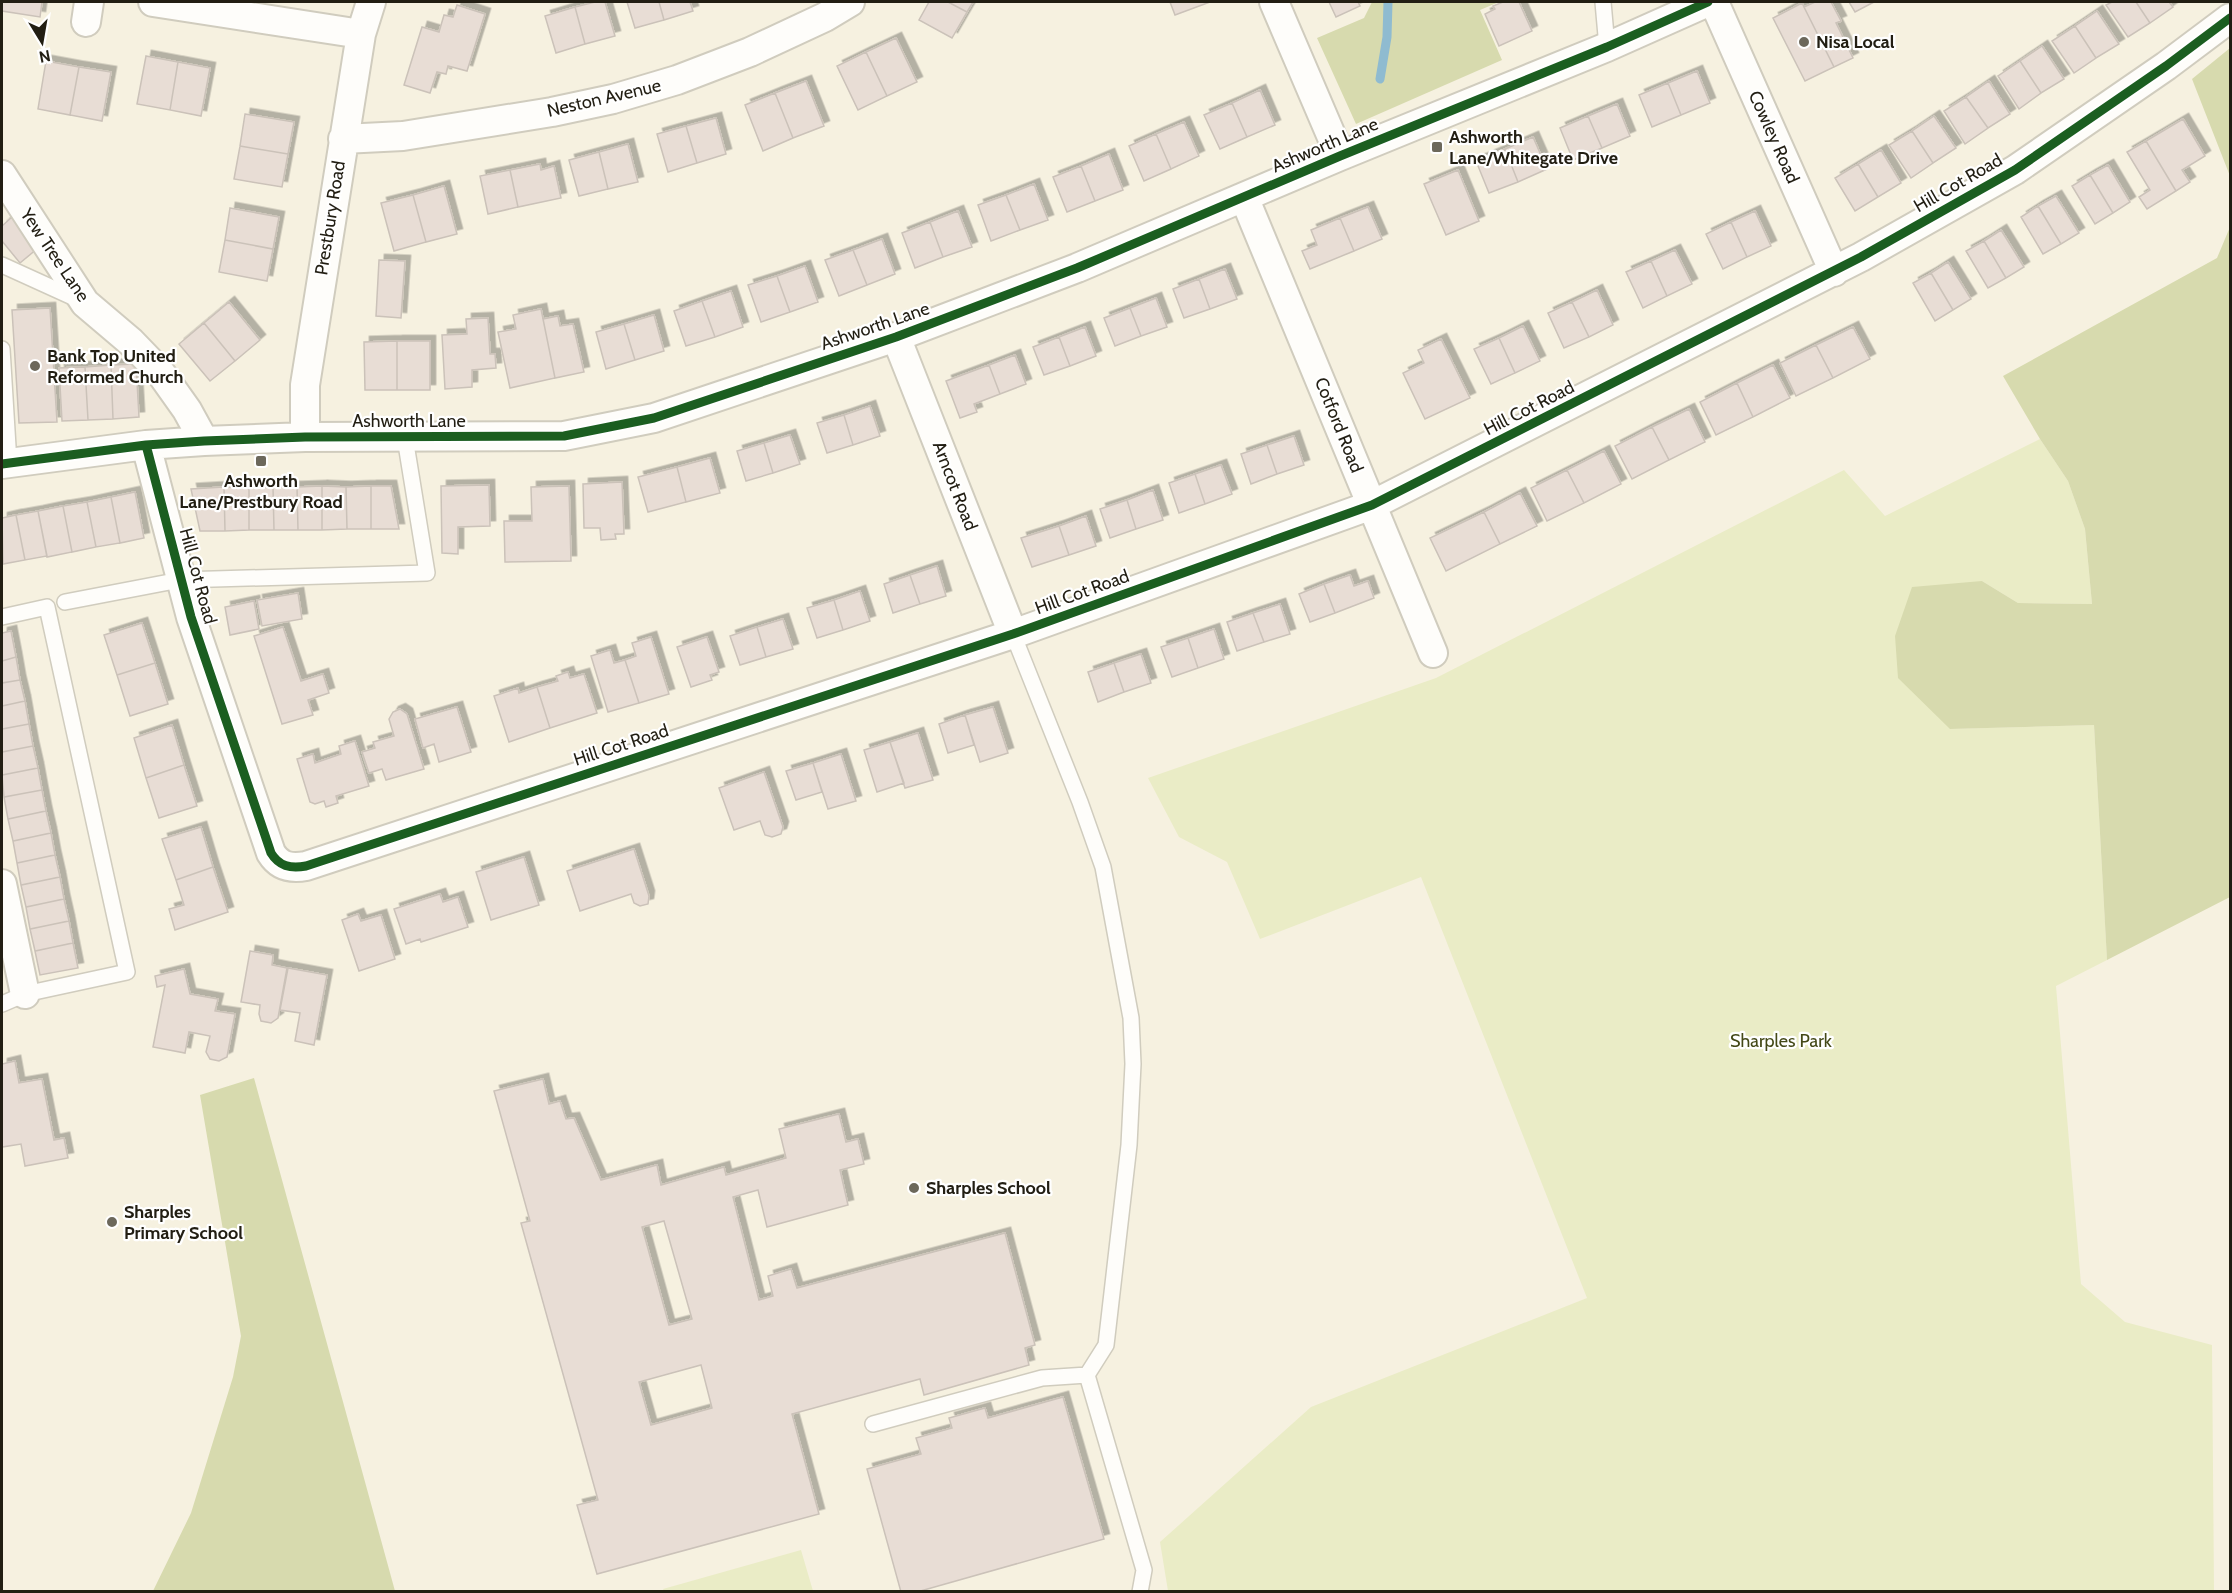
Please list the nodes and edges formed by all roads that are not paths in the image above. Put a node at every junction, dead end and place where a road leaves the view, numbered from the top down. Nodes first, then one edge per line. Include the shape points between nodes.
1 (153, 2) edge
2 (371, 2) edge
3 (850, 2) edge
4 (1274, 2) edge
5 (1603, 2) edge
6 (1708, 2) edge
7 (1714, 2) edge
8 (2230, 18) edge
9 (361, 34) junction
10 (1607, 47) junction
11 (343, 139) junction
12 (1340, 156) junction
13 (2, 175) edge
14 (1244, 197) junction
15 (2, 265) edge
16 (1834, 272) junction
17 (85, 303) junction
18 (896, 337) junction
19 (2, 350) edge
20 (305, 437) junction
21 (405, 438) junction
22 (204, 441) junction
23 (146, 446) junction
24 (5, 464) edge
25 (1372, 505) junction
26 (180, 580) junction
27 (65, 602) dead end
28 (2, 617) edge
29 (1013, 634) junction
30 (1433, 653) dead end
31 (2, 884) edge
32 (13, 999) edge
33 (1088, 1375) junction
34 (873, 1424) dead end
35 (1140, 1592) edge

1 - 9 street
2 - 9 street, Prestbury Road
3 - 11 street, Neston Avenue via 750,52 613,99 403,136
4 - 12 street
5 - 10 lane
6 - 10 street, Ashworth Lane
7 - 16 street, Cowley Road
8 - 16 street, Hill Cot Road via 2014,170
9 - 11 street, Prestbury Road
10 - 12 street, Ashworth Lane
11 - 20 street, Prestbury Road via 304,385
12 - 14 street, Ashworth Lane
13 - 17 street, Yew Tree Lane
14 - 18 street, Ashworth Lane via 1077,268
14 - 25 street, Cotford Road
15 - 17 lane
16 - 25 street, Hill Cot Road
17 - 22 street, Yew Tree Lane via 160,372
18 - 21 street, Ashworth Lane via 654,418 564,436
18 - 29 street, Arncot Road
19 - 24 lane
20 - 21 street, Ashworth Lane
20 - 22 street, Ashworth Lane
21 - 26 lane via 427,573
22 - 23 street, Ashworth Lane
23 - 24 street, Ashworth Lane
23 - 26 street, Hill Cot Road
25 - 29 street, Hill Cot Road
25 - 30 street, Cotford Road
26 - 27 lane
26 - 29 street, Hill Cot Road via 271,853 284,866 295,868
28 - 32 lane via 47,607 127,972
29 - 33 lane via 1103,867 1131,1018 1129,1145 1106,1345
31 - 32 street
33 - 34 lane via 1042,1377
33 - 35 lane via 1144,1570

